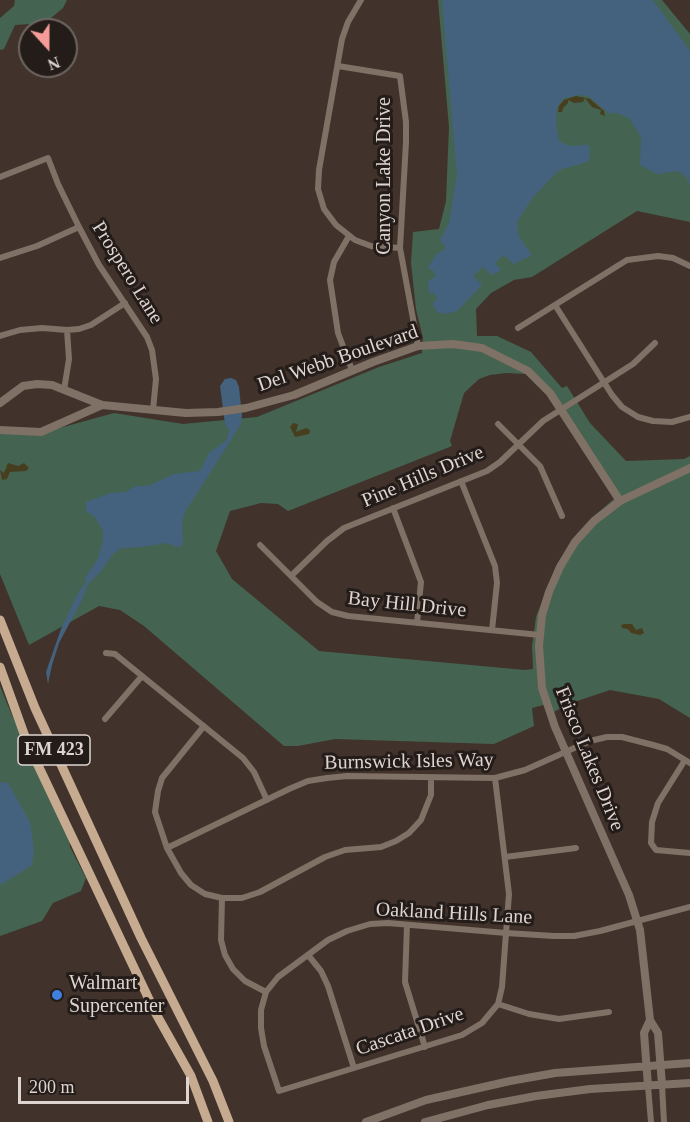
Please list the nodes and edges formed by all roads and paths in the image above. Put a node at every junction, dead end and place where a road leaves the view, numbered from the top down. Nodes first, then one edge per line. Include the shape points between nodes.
1 (361, 0) edge
2 (338, 66) junction
3 (0, 177) edge
4 (79, 227) junction
5 (350, 236) junction
6 (399, 248) junction
7 (0, 258) edge
8 (690, 266) edge
9 (125, 303) junction
10 (555, 305) junction
11 (518, 328) dead end
12 (67, 330) junction
13 (0, 336) edge
14 (655, 343) dead end
15 (418, 346) junction
16 (352, 370) junction
17 (604, 382) junction
18 (64, 390) junction
19 (0, 403) edge
20 (102, 405) junction
21 (153, 410) junction
22 (561, 410) junction
23 (690, 417) edge
24 (498, 424) dead end
25 (0, 430) edge
26 (518, 444) junction
27 (690, 468) edge
28 (461, 481) junction
29 (620, 501) junction
30 (393, 508) junction
31 (562, 516) dead end
32 (260, 545) dead end
33 (291, 576) junction
34 (0, 620) edge
35 (417, 623) junction
36 (492, 630) junction
37 (540, 635) junction
38 (106, 653) dead end
39 (0, 668) edge
40 (142, 676) junction
41 (105, 719) dead end
42 (204, 726) junction
43 (566, 752) junction
44 (688, 762) edge
45 (495, 778) junction
46 (431, 779) junction
47 (267, 800) junction
48 (576, 848) dead end
49 (167, 849) junction
50 (690, 853) edge
51 (505, 857) junction
52 (113, 878) junction
53 (95, 886) junction
54 (222, 898) junction
55 (690, 907) edge
56 (637, 921) junction
57 (407, 925) junction
58 (506, 933) junction
59 (308, 955) junction
60 (266, 992) junction
61 (173, 1003) junction
62 (498, 1004) junction
63 (155, 1012) junction
64 (609, 1012) dead end
65 (650, 1020) junction
66 (425, 1047) junction
67 (690, 1063) edge
68 (661, 1065) junction
69 (646, 1066) junction
70 (354, 1068) junction
71 (690, 1083) edge
72 (662, 1085) junction
73 (648, 1086) junction
74 (208, 1122) edge
75 (229, 1122) edge
76 (366, 1122) edge
77 (425, 1122) edge
78 (651, 1122) edge
79 (664, 1122) edge

1 - 2 street via 348,22
2 - 5 street via 318,189 324,208
2 - 6 street, Canyon Lake Drive via 400,76 406,142
3 - 4 street, Prospero Lane via 48,158
4 - 7 street
4 - 9 street, Prospero Lane
5 - 6 street via 371,246
5 - 16 street via 334,262 330,280 338,333
6 - 15 street, Canyon Lake Drive
8 - 10 street via 658,256 627,260
9 - 12 street via 91,325
9 - 21 street, Prospero Lane via 152,350 156,379
10 - 11 street
10 - 17 street
12 - 13 street via 31,328
12 - 18 street via 69,358
14 - 17 street, Pine Hills Drive via 633,364
15 - 16 street, Del Webb Boulevard
15 - 22 street, Del Webb Boulevard via 453,344 482,348 528,371
16 - 21 street, Del Webb Boulevard via 294,395 246,408 186,413
17 - 22 street, Pine Hills Drive
17 - 23 street via 619,404 642,418 668,422
18 - 19 street, Del Webb Boulevard via 52,385 23,386
18 - 20 street, Del Webb Boulevard
20 - 21 street, Del Webb Boulevard
20 - 25 street, Del Webb Boulevard via 41,432
22 - 26 street, Pine Hills Drive
22 - 29 street, Del Webb Boulevard
24 - 26 street
26 - 28 street, Pine Hills Drive via 487,471
26 - 31 street via 540,466
27 - 29 street, Frisco Lakes Drive
28 - 30 street, Pine Hills Drive
28 - 36 street via 495,566
29 - 37 street, Frisco Lakes Drive via 574,542 551,588
30 - 33 street, Pine Hills Drive via 344,528
30 - 35 street via 421,582
32 - 33 street, Bay Hill Drive
33 - 35 street, Bay Hill Drive via 332,612
34 - 52 main road, FM 423 via 35,708
35 - 36 street, Bay Hill Drive
36 - 37 street, Bay Hill Drive
37 - 43 street, Frisco Lakes Drive via 542,687
38 - 40 street via 115,654
39 - 53 main road, FM 423 via 27,742
40 - 41 street
40 - 42 street
42 - 47 street via 243,758
42 - 49 street via 170,767 158,791 155,812
43 - 44 street, Burnswick Isles Way via 590,741 622,737 660,747
43 - 45 street, Burnswick Isles Way
43 - 56 street, Frisco Lakes Drive
44 - 50 street via 658,803 651,843 662,850
45 - 46 street, Burnswick Isles Way
45 - 51 street
46 - 47 street, Burnswick Isles Way via 327,778 308,781
46 - 54 street via 431,795 421,820 396,841 381,847 345,850 260,892 242,898
47 - 49 street, Burnswick Isles Way
48 - 51 street
49 - 54 street via 191,885
51 - 58 street via 509,894
52 - 53 main road
52 - 61 main road, FM 423
53 - 63 main road, FM 423
54 - 60 street via 221,940 225,956 245,981
55 - 56 street, Oakland Hills Lane
56 - 58 street, Oakland Hills Lane via 574,936
56 - 65 street, Frisco Lakes Drive
57 - 58 street, Oakland Hills Lane
57 - 59 street, Oakland Hills Lane via 369,924 328,940
57 - 66 street via 405,982
58 - 62 street
59 - 60 street, Oakland Hills Lane via 278,977
59 - 70 street via 328,986
60 - 70 street, Cascata Drive via 261,1028 279,1091
61 - 63 main road
61 - 75 main road, FM 423
62 - 64 street via 559,1019
62 - 66 street, Cascata Drive via 482,1023 462,1035
63 - 74 main road, FM 423 via 191,1076
65 - 68 street, Frisco Lakes Drive via 658,1033
65 - 69 street, Frisco Lakes Drive via 644,1033
66 - 70 street, Cascata Drive
67 - 68 street
68 - 69 street
68 - 72 street, Frisco Lakes Drive
69 - 73 street, Frisco Lakes Drive
69 - 76 street via 510,1080 426,1100
71 - 72 street
72 - 73 street
72 - 79 street, Frisco Lakes Drive
73 - 77 street via 536,1096
73 - 78 street, Frisco Lakes Drive

